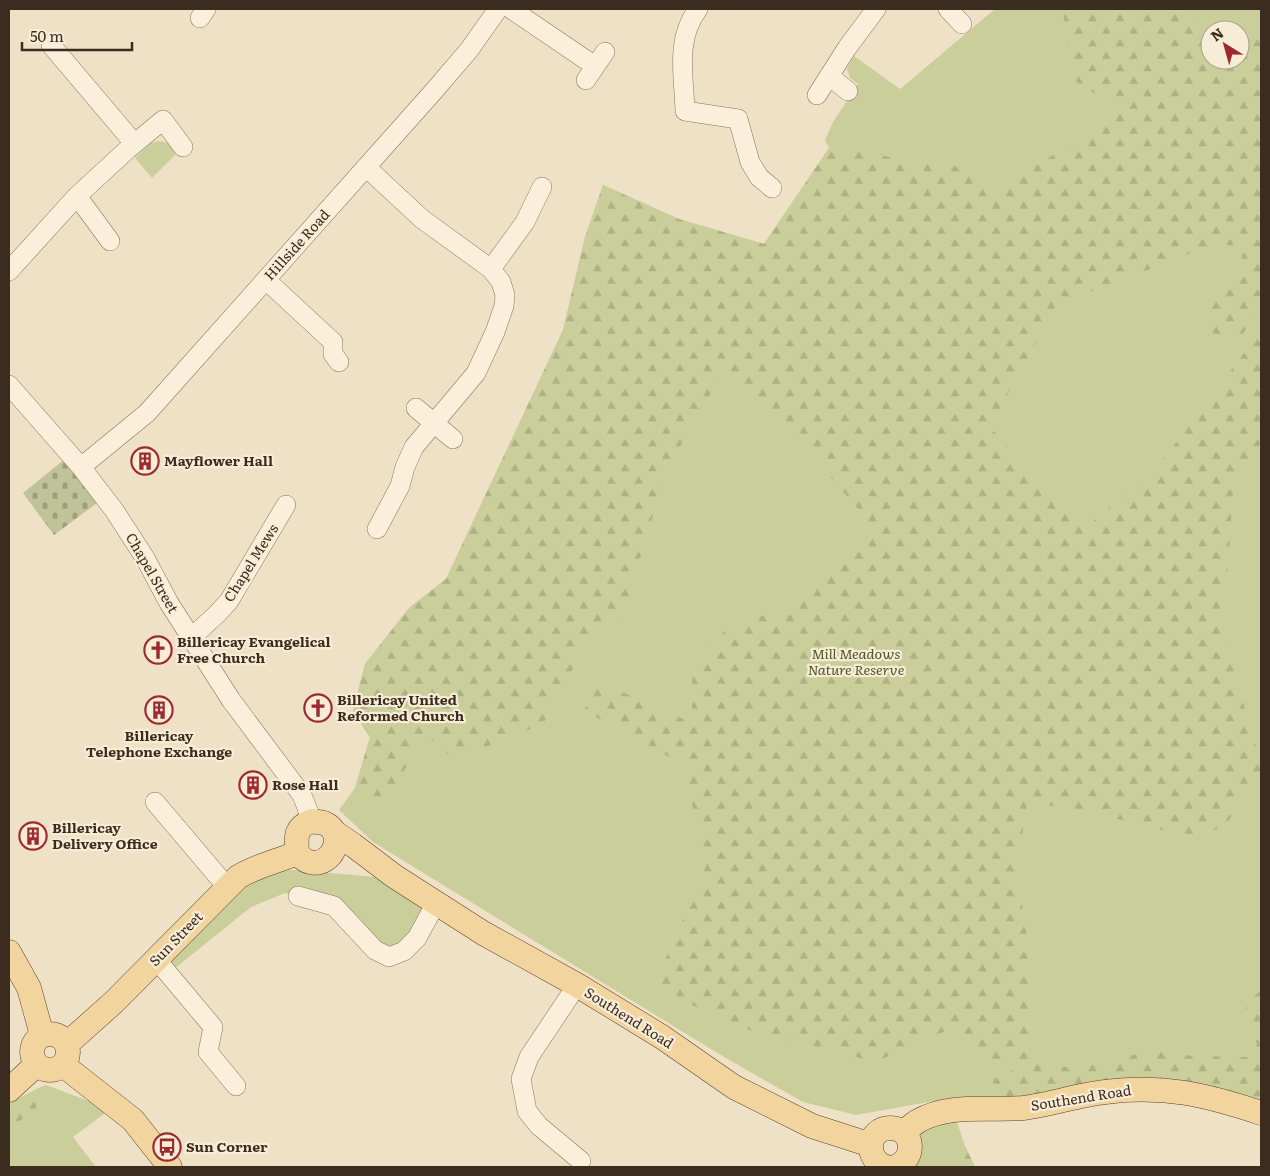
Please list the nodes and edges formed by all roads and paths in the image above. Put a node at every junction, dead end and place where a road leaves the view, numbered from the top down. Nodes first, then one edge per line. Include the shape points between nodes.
1 (498, 9) edge
2 (511, 9) edge
3 (698, 9) edge
4 (876, 9) edge
5 (948, 9) edge
6 (962, 24) dead end
7 (51, 45) dead end
8 (595, 66) dead end
9 (829, 76) junction
10 (848, 91) dead end
11 (817, 95) dead end
12 (134, 143) junction
13 (183, 147) dead end
14 (366, 167) junction
15 (542, 187) dead end
16 (772, 188) dead end
17 (77, 196) junction
18 (110, 241) dead end
19 (491, 269) junction
20 (9, 271) edge
21 (266, 280) junction
22 (339, 362) dead end
23 (9, 384) edge
24 (416, 408) dead end
25 (435, 423) junction
26 (453, 439) dead end
27 (81, 467) junction
28 (286, 505) dead end
29 (377, 529) dead end
30 (191, 638) junction
31 (155, 802) dead end
32 (312, 821) junction
33 (334, 832) junction
34 (297, 853) junction
35 (329, 857) junction
36 (394, 876) junction
37 (227, 887) junction
38 (298, 896) dead end
39 (436, 903) junction
40 (9, 952) edge
41 (156, 959) junction
42 (577, 986) junction
43 (42, 1036) junction
44 (65, 1055) junction
45 (36, 1065) junction
46 (236, 1086) dead end
47 (9, 1090) edge
48 (1261, 1113) edge
49 (903, 1132) junction
50 (871, 1144) junction
51 (581, 1162) dead end
52 (170, 1167) edge
53 (896, 1167) edge

1 - 14 street, Hillside Road via 463,57
2 - 8 street
3 - 16 street via 684,34 685,111 738,119 750,162
4 - 9 street
5 - 6 street
7 - 12 street
9 - 10 street
9 - 11 street
12 - 13 street via 163,120
12 - 17 street
14 - 19 street via 422,219
14 - 21 street, Hillside Road
15 - 19 street via 525,222
17 - 18 street
17 - 20 street
19 - 25 street via 501,282 505,296 500,316 476,373
21 - 22 street via 334,342 333,354
21 - 27 street, Hillside Road via 147,413
23 - 27 street, Chapel Street
24 - 25 street
25 - 26 street
25 - 29 street via 414,447 400,486
27 - 30 street, Chapel Street via 145,558
28 - 30 street, Chapel Mews via 229,600
30 - 32 street, Chapel Street via 231,700 297,786
31 - 37 street
32 - 33 main road via 324,823
32 - 34 main road via 298,831
33 - 35 main road via 336,848
33 - 36 main road, Southend Road
34 - 35 main road via 311,863
34 - 37 main road, Sun Street via 254,868
35 - 36 main road, Southend Road
36 - 39 main road, Southend Road
37 - 41 main road, Sun Street
38 - 39 street via 334,906 375,950 389,957 404,951 417,938
39 - 42 main road, Southend Road
40 - 43 main road via 29,988
41 - 44 main road, Sun Street
41 - 46 street via 213,1027 208,1052
42 - 50 main road, Southend Road via 662,1037 734,1087 812,1126
42 - 51 street via 534,1049 520,1080 527,1111 539,1126
43 - 44 main road via 55,1034 61,1037
43 - 45 main road via 32,1049
44 - 45 main road via 52,1070
44 - 52 main road via 133,1120
45 - 47 main road
48 - 49 main road, Southend Road via 1183,1092 1146,1088 1104,1092 1025,1108 953,1110 919,1120
49 - 50 main road via 883,1129
49 - 53 main road via 910,1150 905,1161
50 - 53 main road via 872,1157 876,1162

